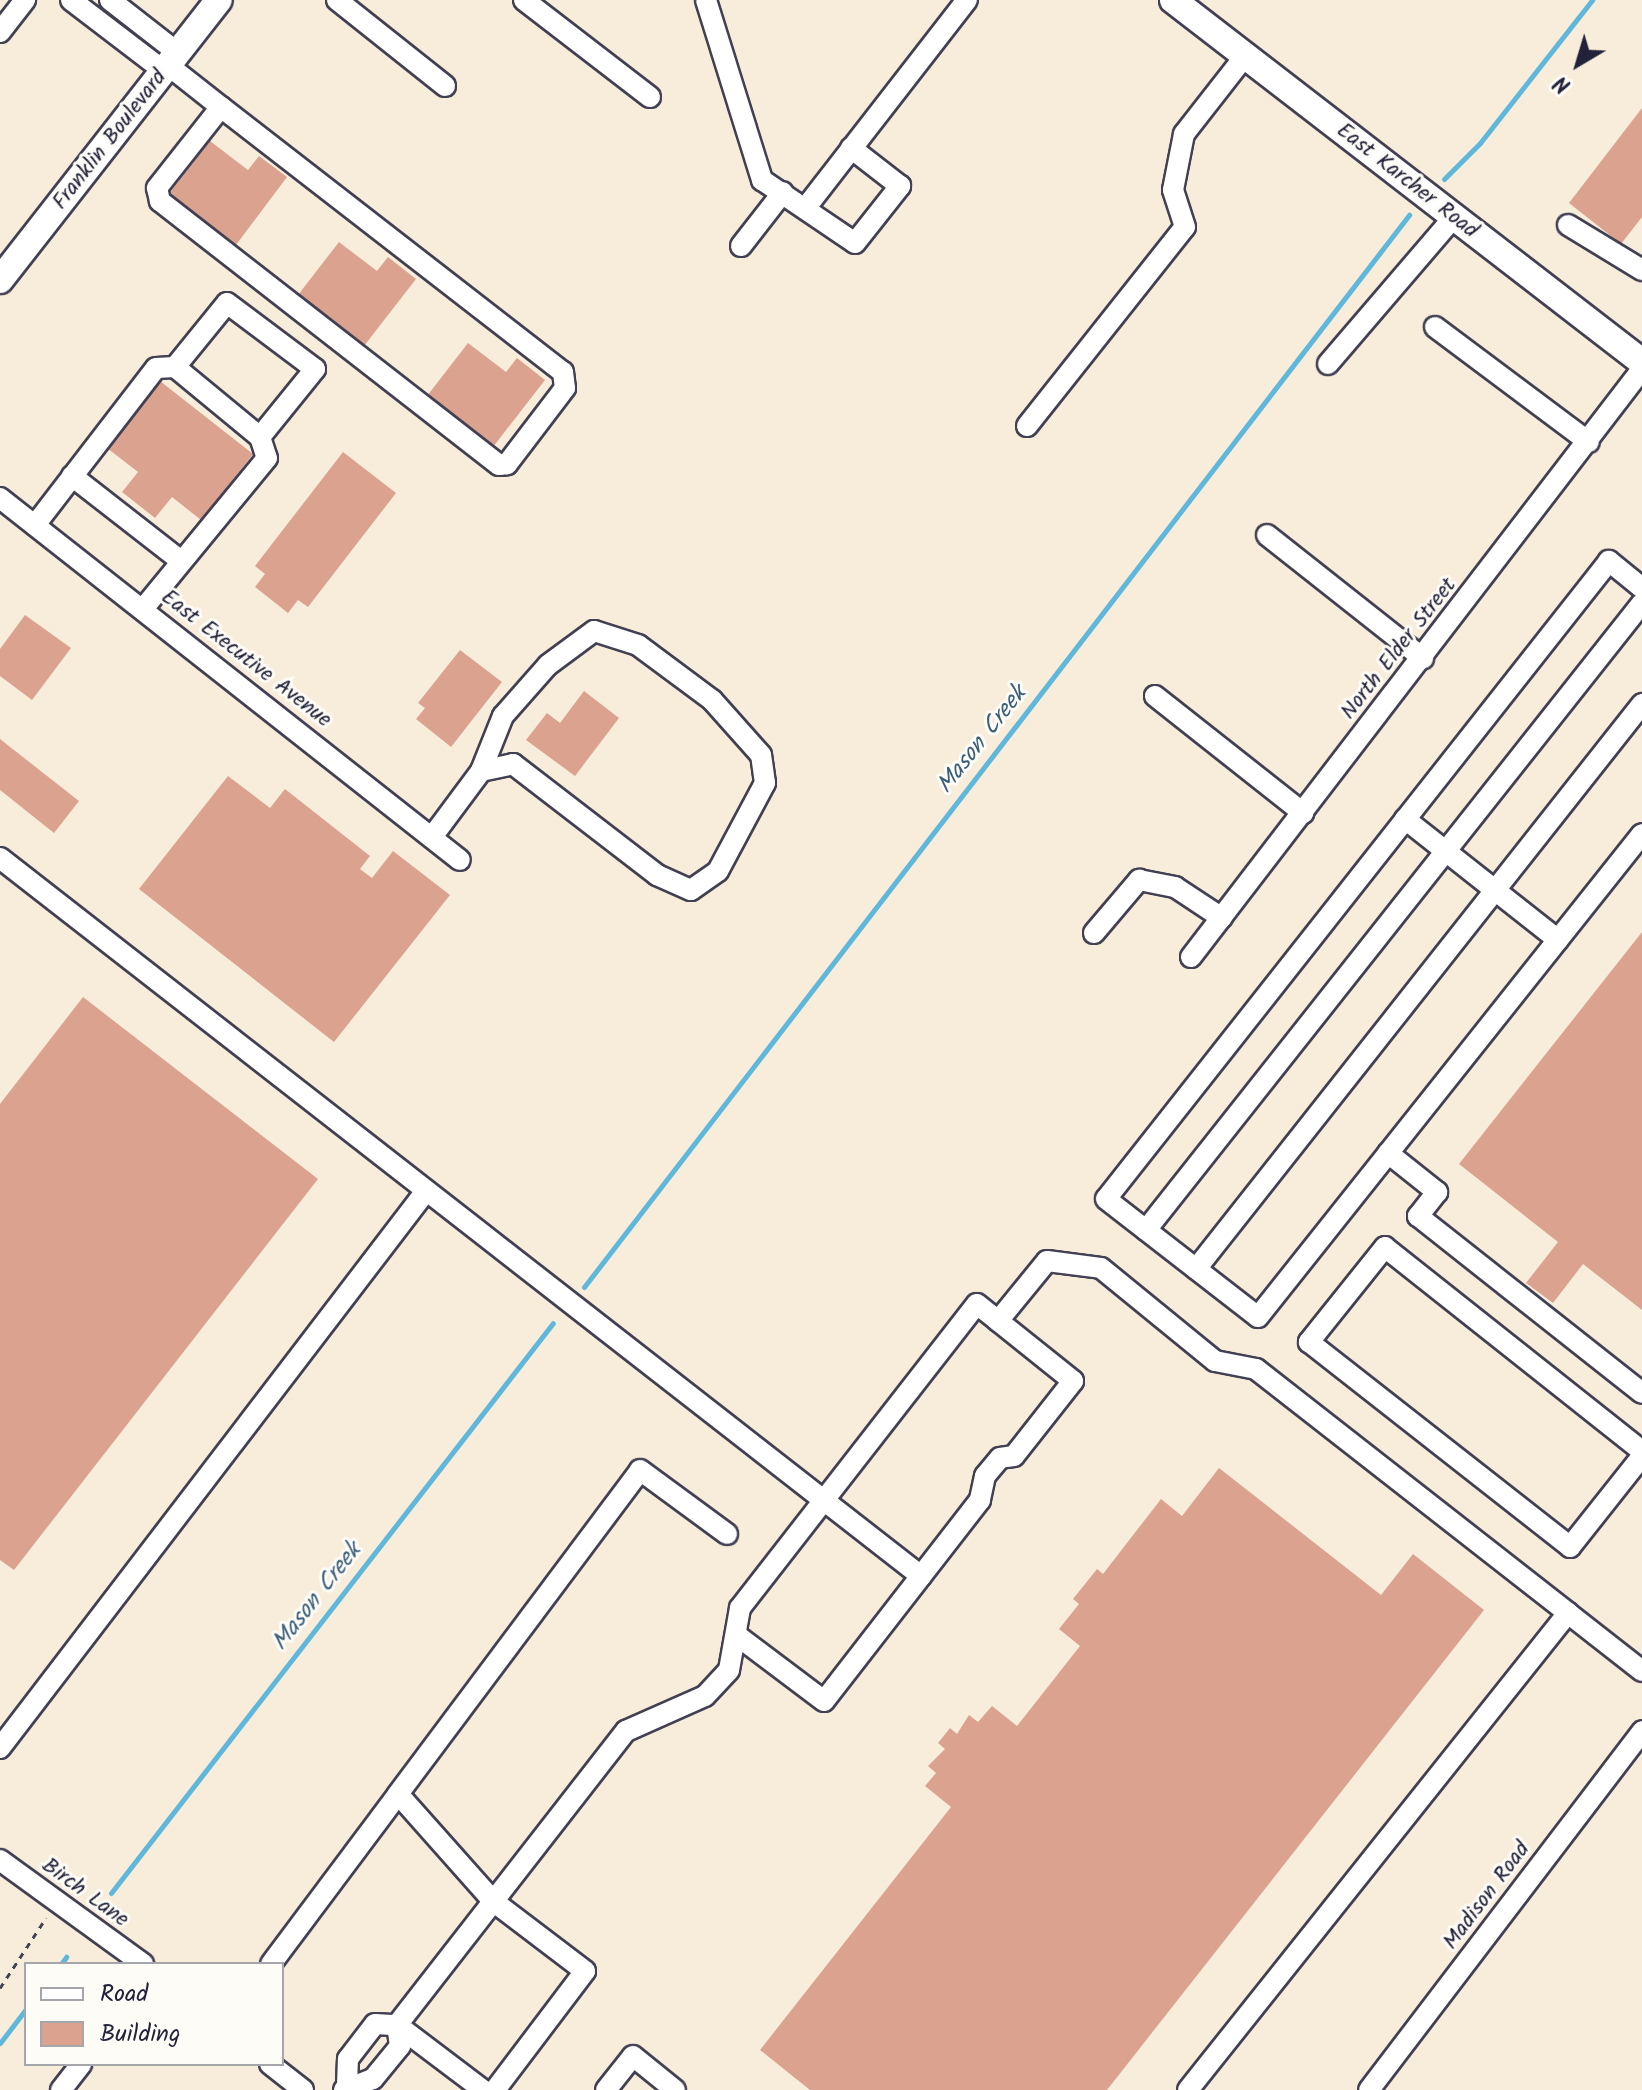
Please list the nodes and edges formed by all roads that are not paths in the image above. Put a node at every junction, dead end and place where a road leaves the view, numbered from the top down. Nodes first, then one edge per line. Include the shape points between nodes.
1 (25, 0) edge
2 (71, 0) edge
3 (110, 0) edge
4 (219, 0) edge
5 (337, 0) edge
6 (524, 0) edge
7 (706, 0) edge
8 (967, 0) edge
9 (1173, 0) edge
10 (0, 32) edge
11 (1245, 56) junction
12 (170, 63) junction
13 (445, 86) dead end
14 (650, 97) dead end
15 (221, 107) junction
16 (851, 148) junction
17 (783, 192) junction
18 (807, 206) junction
19 (1454, 217) junction
20 (1568, 225) dead end
21 (741, 246) dead end
22 (1642, 270) edge
23 (0, 280) edge
24 (1435, 327) dead end
25 (1642, 362) edge
26 (1328, 364) dead end
27 (175, 367) junction
28 (1642, 369) edge
29 (1027, 426) dead end
30 (260, 437) junction
31 (1589, 442) junction
32 (72, 476) junction
33 (0, 498) edge
34 (35, 525) junction
35 (1267, 535) dead end
36 (181, 561) junction
37 (1642, 588) edge
38 (1642, 603) edge
39 (143, 609) junction
40 (1423, 658) junction
41 (1155, 696) dead end
42 (1642, 704) edge
43 (481, 771) junction
44 (1303, 813) junction
45 (1405, 819) junction
46 (1642, 834) edge
47 (432, 837) junction
48 (1446, 851) junction
49 (0, 858) edge
50 (460, 860) dead end
51 (1495, 890) junction
52 (1222, 918) junction
53 (1094, 933) dead end
54 (1558, 940) junction
55 (1191, 957) dead end
56 (1388, 1153) junction
57 (426, 1191) junction
58 (1146, 1230) junction
59 (1196, 1269) junction
60 (998, 1321) junction
61 (1642, 1393) edge
62 (1642, 1454) edge
63 (826, 1499) junction
64 (727, 1534) dead end
65 (921, 1576) junction
66 (1568, 1613) junction
67 (747, 1643) junction
68 (1642, 1671) edge
69 (1642, 1731) edge
70 (2, 1745) edge
71 (398, 1794) junction
72 (0, 1860) edge
73 (494, 1902) junction
74 (140, 1962) edge
75 (272, 1962) edge
76 (397, 2025) junction
77 (79, 2066) edge
78 (273, 2066) edge
79 (345, 2088) edge
80 (61, 2090) edge
81 (303, 2090) edge
82 (483, 2090) edge
83 (495, 2090) edge
84 (606, 2090) edge
85 (675, 2090) edge
86 (1188, 2090) edge
87 (1369, 2090) edge

1 - 10 street
2 - 12 street
3 - 12 street
4 - 12 main road, Franklin Boulevard
5 - 13 street
6 - 14 street
7 - 17 street via 762,180
8 - 16 street
9 - 11 main road, East Karcher Road
11 - 19 main road, East Karcher Road
11 - 29 street via 1184,134 1173,190 1185,227
12 - 15 street
12 - 23 main road, Franklin Boulevard
15 - 15 street via 157,188 160,201 499,465 507,464 565,388 563,372
16 - 18 street
16 - 18 street via 900,186 855,243
17 - 18 street
17 - 21 street
19 - 25 main road, East Karcher Road
19 - 26 street
20 - 22 street
24 - 31 street
27 - 30 street
27 - 30 street via 227,303 315,369
27 - 32 street via 156,368
28 - 31 street, North Elder Street
30 - 36 street via 267,458
31 - 40 street, North Elder Street
32 - 34 street
32 - 36 street
33 - 34 street, East Executive Avenue
34 - 39 street, East Executive Avenue
35 - 40 street
36 - 39 street
37 - 45 street via 1609,561
38 - 48 street
39 - 47 street, East Executive Avenue
40 - 44 street, North Elder Street
41 - 44 street
42 - 51 street
43 - 43 street via 513,764 657,875 691,890 718,871 765,783 761,755 712,700 638,645 594,631 548,665 503,716
43 - 47 street
44 - 52 street, North Elder Street
45 - 48 street
45 - 58 street via 1106,1199
46 - 54 street
47 - 50 street, East Executive Avenue
48 - 51 street
48 - 58 street
49 - 57 street
51 - 54 street
51 - 59 street
52 - 53 street via 1175,887 1139,880
52 - 55 street, North Elder Street
54 - 56 street
56 - 59 street via 1258,1317
56 - 61 street via 1437,1192 1418,1216
57 - 63 street
57 - 70 street
58 - 59 street
60 - 63 street via 977,1304
60 - 65 street via 1073,1381 1014,1456 1000,1458 985,1476 980,1500
60 - 66 street via 1047,1261 1101,1268 1215,1361 1256,1369
62 - 62 street via 1385,1247 1309,1342 1570,1547
63 - 65 street
63 - 67 street via 740,1608
64 - 71 street via 640,1470
65 - 67 street via 824,1701
66 - 68 street
66 - 86 street
67 - 73 street via 705,1696 626,1731
69 - 87 street, Madison Road
71 - 73 street
71 - 75 street
72 - 74 street, Birch Lane
73 - 76 street
73 - 83 street via 585,1971
76 - 79 street via 400,2046 373,2079
76 - 79 street via 375,2024 348,2059
76 - 82 street
77 - 80 street
78 - 81 street
84 - 85 street via 633,2056

